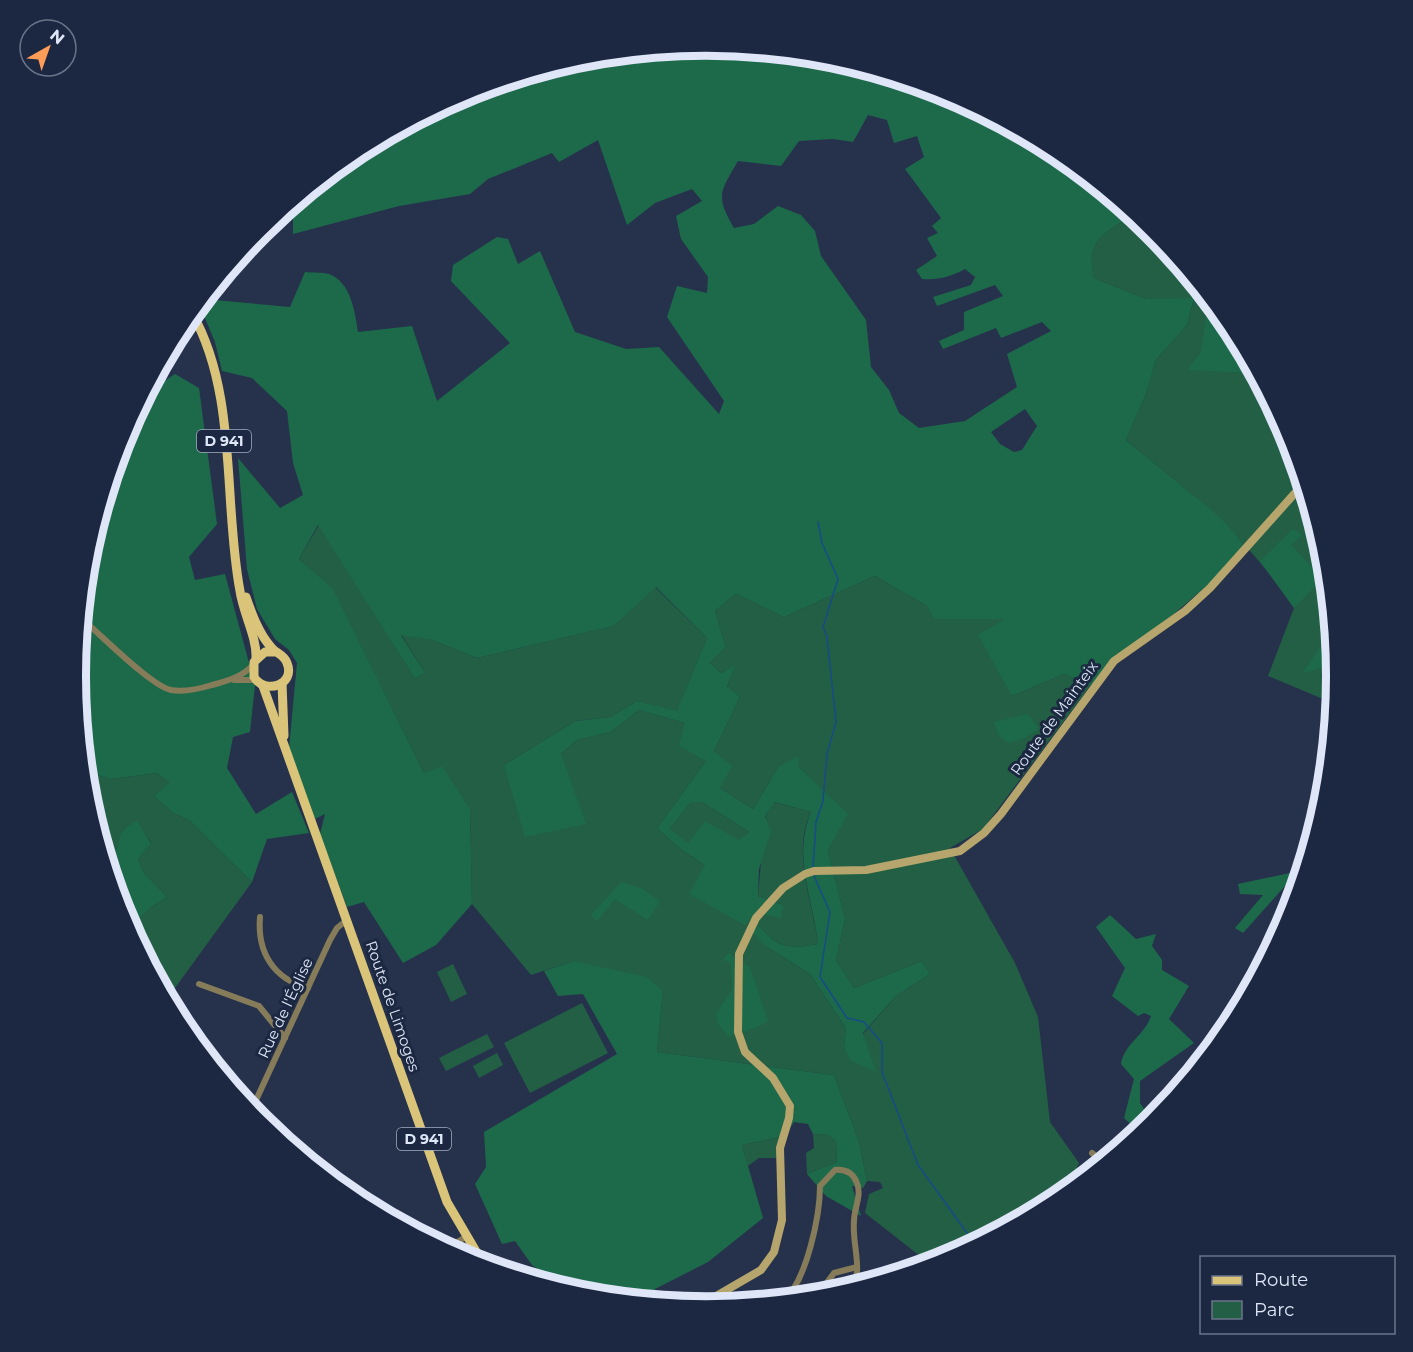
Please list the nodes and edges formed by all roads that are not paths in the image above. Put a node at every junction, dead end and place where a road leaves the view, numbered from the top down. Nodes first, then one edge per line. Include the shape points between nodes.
1 (197, 322) edge
2 (1298, 490) edge
3 (238, 574) junction
4 (88, 624) edge
5 (276, 652) junction
6 (254, 662) junction
7 (230, 680) junction
8 (259, 683) junction
9 (282, 683) junction
10 (285, 751) junction
11 (260, 917) dead end
12 (347, 920) junction
13 (199, 984) dead end
14 (308, 988) junction
15 (285, 1038) junction
16 (255, 1102) edge
17 (1092, 1153) dead end
18 (1098, 1157) edge
19 (467, 1236) junction
20 (456, 1243) edge
21 (476, 1252) edge
22 (857, 1267) junction
23 (855, 1278) edge
24 (830, 1282) joint
25 (827, 1285) edge
26 (793, 1290) edge
27 (717, 1296) edge

1 - 3 main road, D 941 via 206,339 219,389
2 - 27 main road, Route de Mainteix via 1210,588 1185,611 1114,661 984,833 960,851 866,870 805,874 783,888 753,924 739,954 738,1032 745,1052 773,1078 790,1106 780,1148 782,1220 774,1252 761,1270
3 - 5 main road, D 941 via 255,622
3 - 6 main road, D 941
4 - 7 street via 169,690 187,691
5 - 6 main road via 265,652
5 - 9 main road via 288,666
6 - 7 street via 246,672
6 - 8 main road
7 - 8 street
8 - 9 main road via 273,687
8 - 10 main road, Route de Limoges / D 941
9 - 10 main road, Route de Limoges / D 941
10 - 12 main road, Route de Limoges / D 941
11 - 14 street via 262,945 280,976 291,984
12 - 14 street, Rue de l'Église via 333,934
12 - 19 main road, Route de Limoges / D 941 via 447,1202
13 - 15 street via 259,1006
14 - 15 street, Rue de l'Église
15 - 16 street, Rue de l'Église
17 - 18 street
19 - 20 street
19 - 21 main road, Route de Limoges / D 941
22 - 23 street
22 - 24 street via 834,1273
22 - 26 street via 857,1183 844,1170 835,1170 820,1186 815,1232
24 - 25 street

